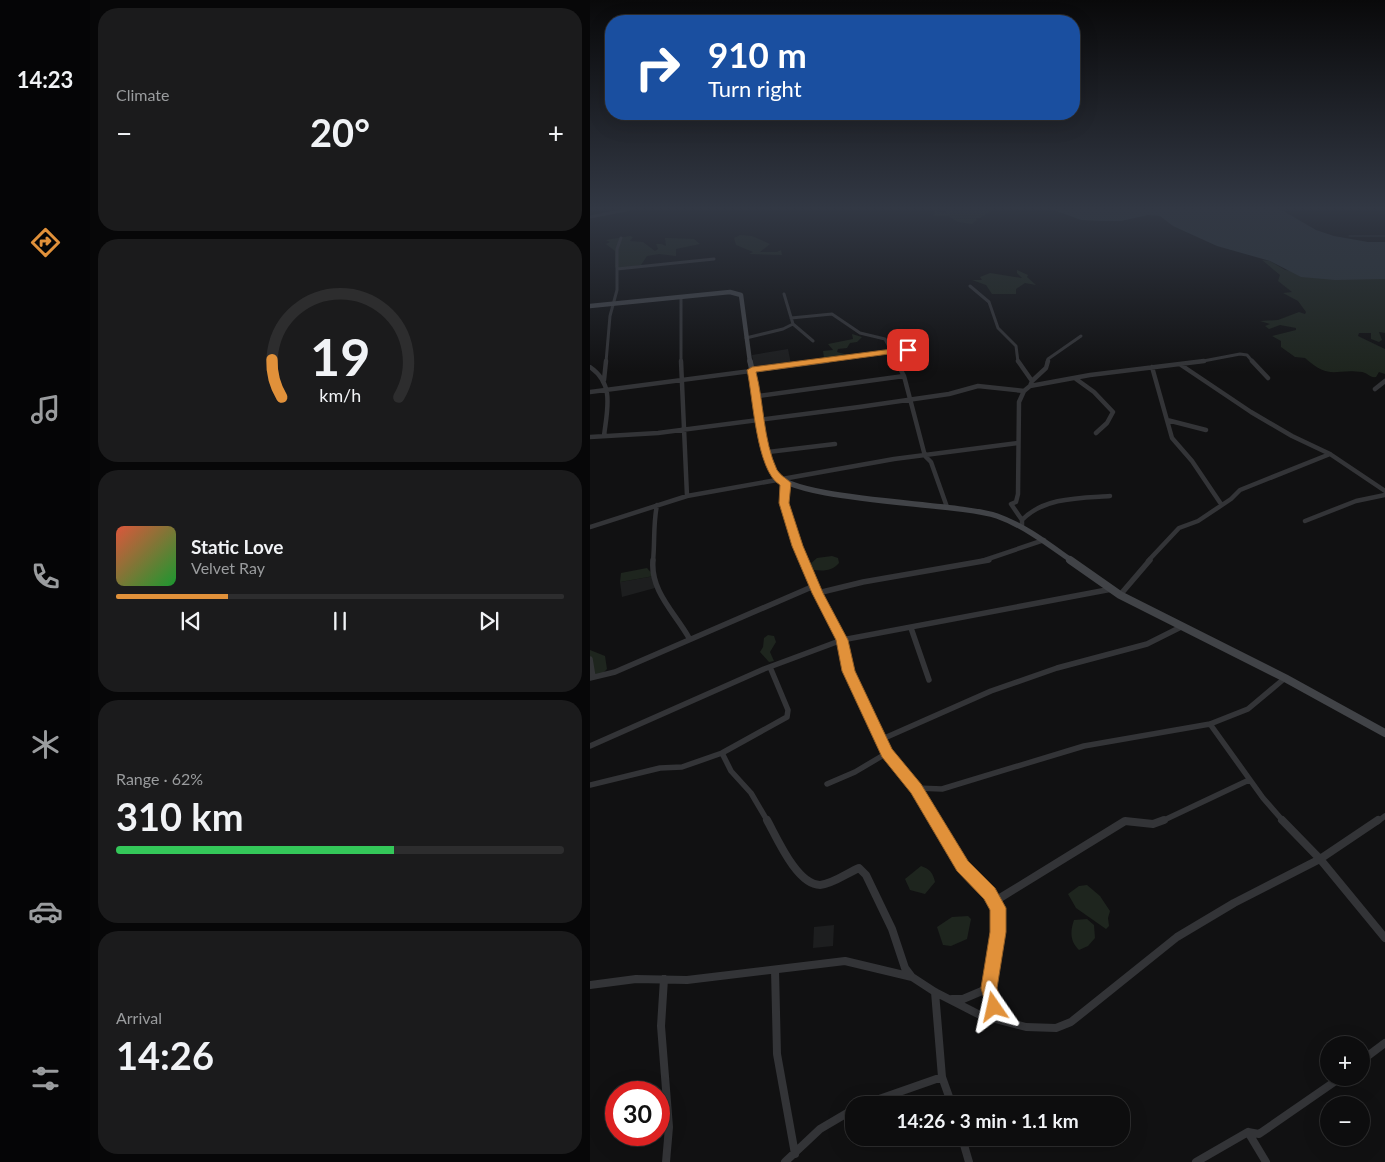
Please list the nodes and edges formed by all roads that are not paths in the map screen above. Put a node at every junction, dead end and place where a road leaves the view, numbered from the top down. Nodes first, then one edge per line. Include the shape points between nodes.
1 (617, 263) edge
2 (673, 263) edge
3 (617, 269) junction
4 (970, 286) dead end
5 (784, 294) dead end
6 (681, 298) junction
7 (614, 304) junction
8 (590, 306) edge
9 (791, 318) junction
10 (793, 324) junction
11 (1081, 336) dead end
12 (746, 338) junction
13 (813, 341) dead end
14 (908, 350) dead end
15 (891, 352) junction
16 (1181, 365) junction
17 (590, 367) edge
18 (1152, 367) junction
19 (752, 370) junction
20 (904, 376) junction
21 (1268, 378) dead end
22 (681, 379) junction
23 (1076, 379) junction
24 (604, 380) junction
25 (1385, 382) edge
26 (1031, 383) junction
27 (609, 389) junction
28 (1375, 389) dead end
29 (1024, 391) junction
30 (590, 392) edge
31 (758, 396) junction
32 (910, 399) junction
33 (758, 418) junction
34 (1167, 420) junction
35 (683, 430) junction
36 (1206, 430) dead end
37 (1096, 433) dead end
38 (604, 436) junction
39 (590, 437) edge
40 (1018, 443) junction
41 (835, 444) dead end
42 (768, 452) junction
43 (1330, 454) junction
44 (925, 456) junction
45 (779, 479) junction
46 (786, 483) junction
47 (1385, 493) edge
48 (687, 496) junction
49 (1110, 496) dead end
50 (1221, 504) junction
51 (657, 505) junction
52 (947, 507) junction
53 (1305, 521) dead end
54 (1022, 523) junction
55 (590, 526) edge
56 (1044, 540) junction
57 (814, 586) junction
58 (1112, 589) junction
59 (818, 593) junction
60 (1120, 595) junction
61 (1183, 626) junction
62 (911, 628) junction
63 (689, 638) junction
64 (842, 640) junction
65 (590, 659) edge
66 (770, 667) junction
67 (592, 678) edge
68 (1285, 678) junction
69 (929, 680) dead end
70 (1210, 724) junction
71 (1385, 733) edge
72 (880, 740) junction
73 (590, 746) edge
74 (722, 753) junction
75 (887, 753) junction
76 (1249, 780) junction
77 (827, 784) dead end
78 (590, 785) edge
79 (916, 788) junction
80 (1385, 816) edge
81 (1320, 859) junction
82 (995, 901) junction
83 (1385, 938) edge
84 (775, 970) junction
85 (912, 977) junction
86 (664, 979) junction
87 (590, 985) edge
88 (989, 988) junction
89 (935, 992) junction
90 (951, 999) junction
91 (999, 1020) junction
92 (1385, 1043) edge
93 (1370, 1054) edge
94 (942, 1077) junction
95 (1328, 1086) edge
96 (888, 1096) edge
97 (949, 1096) edge
98 (845, 1115) edge
99 (1248, 1132) junction
100 (964, 1146) edge
101 (796, 1154) junction
102 (666, 1162) edge
103 (785, 1162) edge
104 (969, 1162) edge
105 (1196, 1162) edge
106 (1266, 1162) edge

1 - 3 street
2 - 3 street
3 - 7 street
4 - 26 street via 984,297 992,308 998,328 1016,346 1015,357
5 - 9 street
6 - 7 street
6 - 12 street via 730,292 741,294
6 - 22 street
7 - 8 street
7 - 24 street
9 - 10 street
9 - 15 street via 832,314 860,333 885,339
10 - 12 street
10 - 13 street
11 - 26 street via 1048,359 1046,368
12 - 19 street
14 - 15 street
15 - 19 street
15 - 20 street
16 - 18 street
16 - 21 street via 1240,354 1247,356
16 - 43 street via 1258,416
17 - 24 street
18 - 23 street
18 - 34 street
19 - 22 street
19 - 31 street
20 - 31 street
20 - 32 street
22 - 27 street
22 - 35 street
23 - 26 street
23 - 37 street via 1113,412
24 - 27 street
25 - 28 street
26 - 29 street
27 - 30 street
27 - 38 street
29 - 32 street via 978,386
29 - 40 street via 1019,402
31 - 33 street
32 - 33 street
32 - 44 street
33 - 35 street
33 - 42 street
34 - 36 street
34 - 50 street via 1172,438
35 - 38 street
35 - 48 street
38 - 39 street
40 - 44 street
40 - 54 street via 1018,494 1011,507
41 - 42 street
42 - 45 street via 772,470
43 - 47 street
43 - 50 street via 1240,490
44 - 45 street
44 - 52 street
45 - 46 street
45 - 48 street
46 - 52 street via 865,498
46 - 57 street via 784,503
47 - 53 street
48 - 51 street
49 - 54 street via 1051,503 1026,513
50 - 60 street via 1198,521 1179,528
51 - 55 street
51 - 63 street via 652,571 663,601
52 - 54 street
54 - 56 street
56 - 58 street
56 - 59 street via 988,560
57 - 59 street
57 - 63 street
58 - 60 street
58 - 62 street
59 - 64 street
60 - 61 street
61 - 68 street
61 - 72 street via 1147,644 1057,668 991,691
62 - 64 street
62 - 69 street
63 - 67 street via 615,672
64 - 66 street
64 - 72 street via 848,671
65 - 67 street
66 - 73 street
66 - 74 street via 788,716
68 - 70 street via 1248,709
68 - 71 street
70 - 76 street
70 - 79 street via 1084,746 942,789
72 - 75 street
74 - 78 street via 682,767 660,768
74 - 85 street via 731,771 751,793 798,873 808,883 820,886 859,868 866,875 892,929 905,968
75 - 77 street
75 - 79 street
76 - 81 street
76 - 82 street via 1171,818 1148,825 1125,821
79 - 82 street via 963,866
80 - 81 street
81 - 83 street
81 - 91 street via 1234,903 1177,937 1071,1022 1056,1028 1041,1028
82 - 88 street via 999,918
84 - 85 street via 845,961
84 - 86 street via 686,980
84 - 101 street via 777,1054
85 - 89 street
86 - 87 street
86 - 102 street via 661,1026 668,1097
88 - 90 street via 963,999
88 - 91 street
89 - 90 street
89 - 94 street
90 - 91 street via 980,1015
92 - 93 street
94 - 96 street
94 - 97 street
95 - 99 street via 1259,1134
98 - 101 street via 820,1129
99 - 105 street
99 - 106 street
100 - 104 street
101 - 103 street

